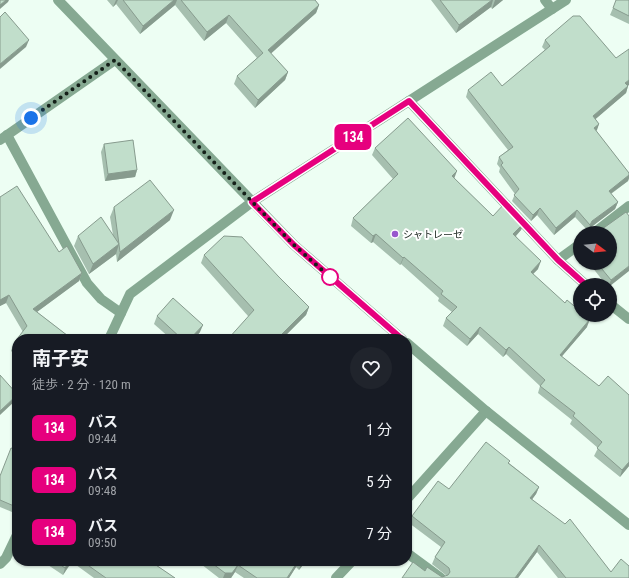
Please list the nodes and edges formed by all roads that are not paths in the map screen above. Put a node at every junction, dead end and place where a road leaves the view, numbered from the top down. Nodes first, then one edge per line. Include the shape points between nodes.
1 (58, 0) edge
2 (545, 0) edge
3 (566, 0) edge
4 (552, 9) junction
5 (115, 60) junction
6 (409, 101) junction
7 (4, 137) edge
8 (252, 202) junction
9 (629, 206) edge
10 (603, 226) edge
11 (573, 249) edge
12 (558, 260) junction
13 (578, 278) edge
14 (617, 310) edge
15 (122, 312) junction
16 (629, 319) edge
17 (111, 334) edge
18 (396, 334) edge
19 (412, 347) edge
20 (486, 411) junction
21 (412, 493) edge
22 (629, 525) edge
23 (12, 545) edge
24 (412, 557) edge
25 (0, 564) edge
26 (347, 566) edge
27 (336, 578) edge
28 (441, 578) edge

1 - 5 street
2 - 4 street
3 - 4 street
4 - 6 street
5 - 7 street
5 - 8 street
6 - 8 street
6 - 12 street
7 - 15 street via 87,283 101,298
8 - 15 street via 130,294
8 - 18 street via 294,245
9 - 10 street
11 - 12 street
12 - 13 street
14 - 16 street
15 - 17 street
19 - 20 street
20 - 21 street
20 - 22 street
23 - 25 street
24 - 28 street
26 - 27 street

